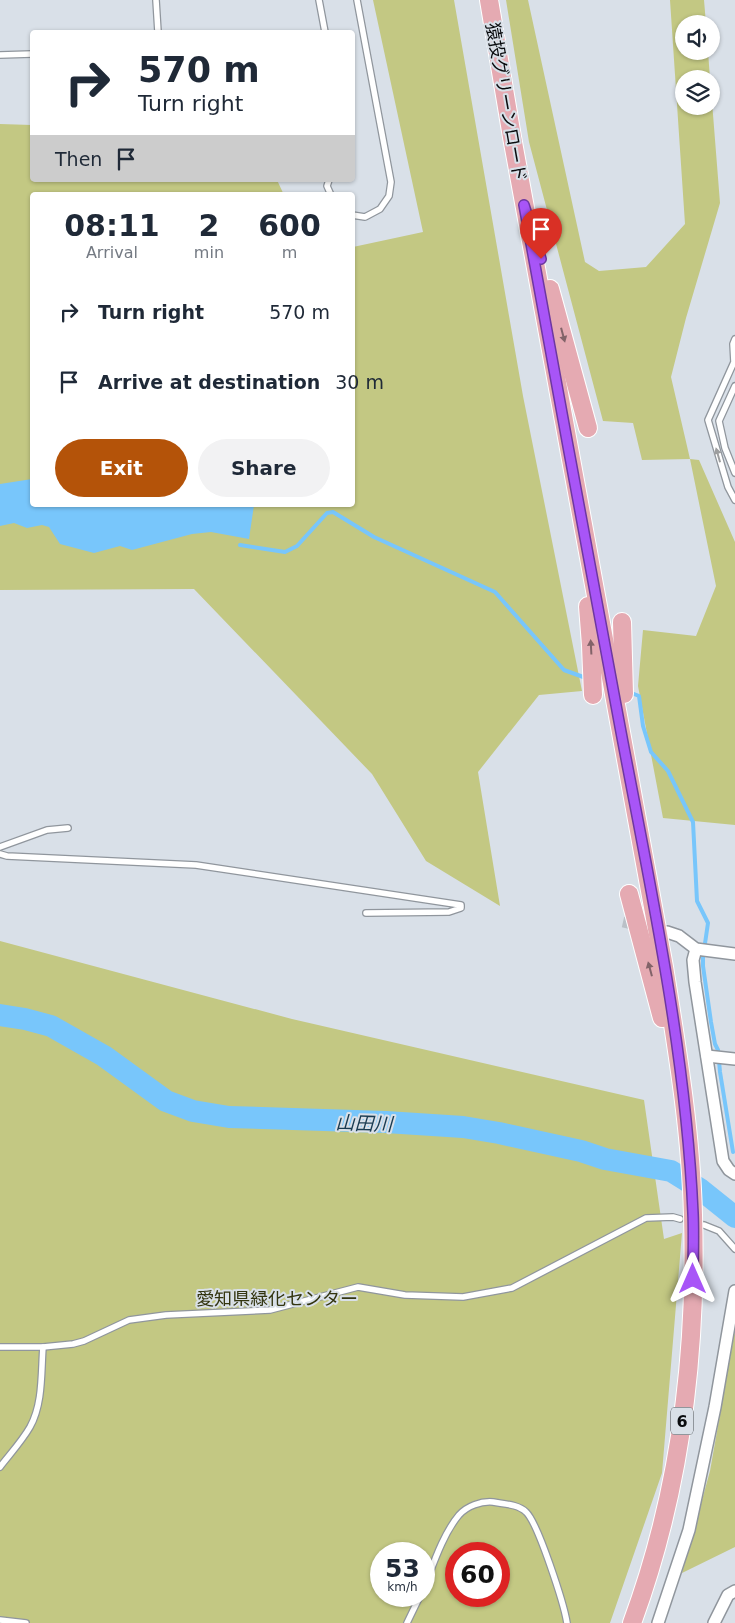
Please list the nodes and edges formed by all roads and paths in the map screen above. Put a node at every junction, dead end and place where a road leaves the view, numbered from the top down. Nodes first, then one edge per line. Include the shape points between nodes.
1 (156, 0) edge
2 (319, 0) edge
3 (357, 0) edge
4 (489, 0) edge
5 (158, 30) edge
6 (325, 30) edge
7 (30, 54) edge
8 (0, 55) edge
9 (524, 205) junction
10 (355, 215) edge
11 (735, 339) edge
12 (552, 354) junction
13 (735, 386) edge
14 (588, 428) dead end
15 (735, 473) edge
16 (735, 500) edge
17 (622, 622) dead end
18 (593, 695) dead end
19 (68, 828) dead end
20 (0, 847) edge
21 (0, 854) edge
22 (629, 894) dead end
23 (652, 894) junction
24 (366, 912) dead end
25 (667, 932) tunnel mouth
26 (696, 949) junction
27 (735, 954) edge
28 (707, 1056) junction
29 (735, 1059) edge
30 (684, 1101) junction
31 (735, 1174) edge
32 (692, 1219) junction
33 (735, 1249) edge
34 (735, 1291) edge
35 (0, 1347) edge
36 (43, 1347) junction
37 (0, 1467) edge
38 (435, 1562) edge
39 (735, 1591) edge
40 (415, 1607) edge
41 (0, 1620) edge
42 (26, 1623) edge
43 (407, 1623) edge
44 (567, 1623) edge
45 (632, 1623) edge
46 (658, 1623) edge
47 (714, 1623) edge

1 - 5 lane
2 - 6 lane
3 - 10 lane via 392,182 389,196 380,209 365,217
4 - 9 main road, 猿投グリーンロード / 6
7 - 8 lane
9 - 12 main road, 猿投グリーンロード / 6
9 -> 14 main road
16 -> 11 lane via 708,420 734,362
18 -> 12 main road via 589,614 554,386
12 - 23 main road, 猿投グリーンロード / 6
13 - 15 lane via 719,421
17 - 23 main road via 625,705 650,862
19 - 20 lane via 47,830
21 - 24 lane via 196,865 461,905 461,908 449,912
30 -> 22 main road
23 - 30 main road, 猿投グリーンロード / 6
25 - 26 street via 679,936
26 - 27 street
26 - 28 street via 693,960 695,982
28 - 29 street
28 - 31 street via 723,1161
30 - 32 main road, 猿投グリーンロード / 6
32 - 33 lane via 719,1231
32 - 36 lane via 646,1218 512,1288 463,1297 404,1295 358,1287 270,1310 146,1316 129,1320 84,1341
32 - 45 main road, 猿投グリーンロード / 6 via 693,1295 685,1406 666,1512
34 - 46 street via 689,1530
35 - 36 lane
36 - 37 lane via 37,1410 30,1426
38 - 44 lane via 459,1514 473,1504 510,1504 526,1511 536,1528
39 - 47 street via 728,1595
40 - 43 lane
41 - 42 lane

